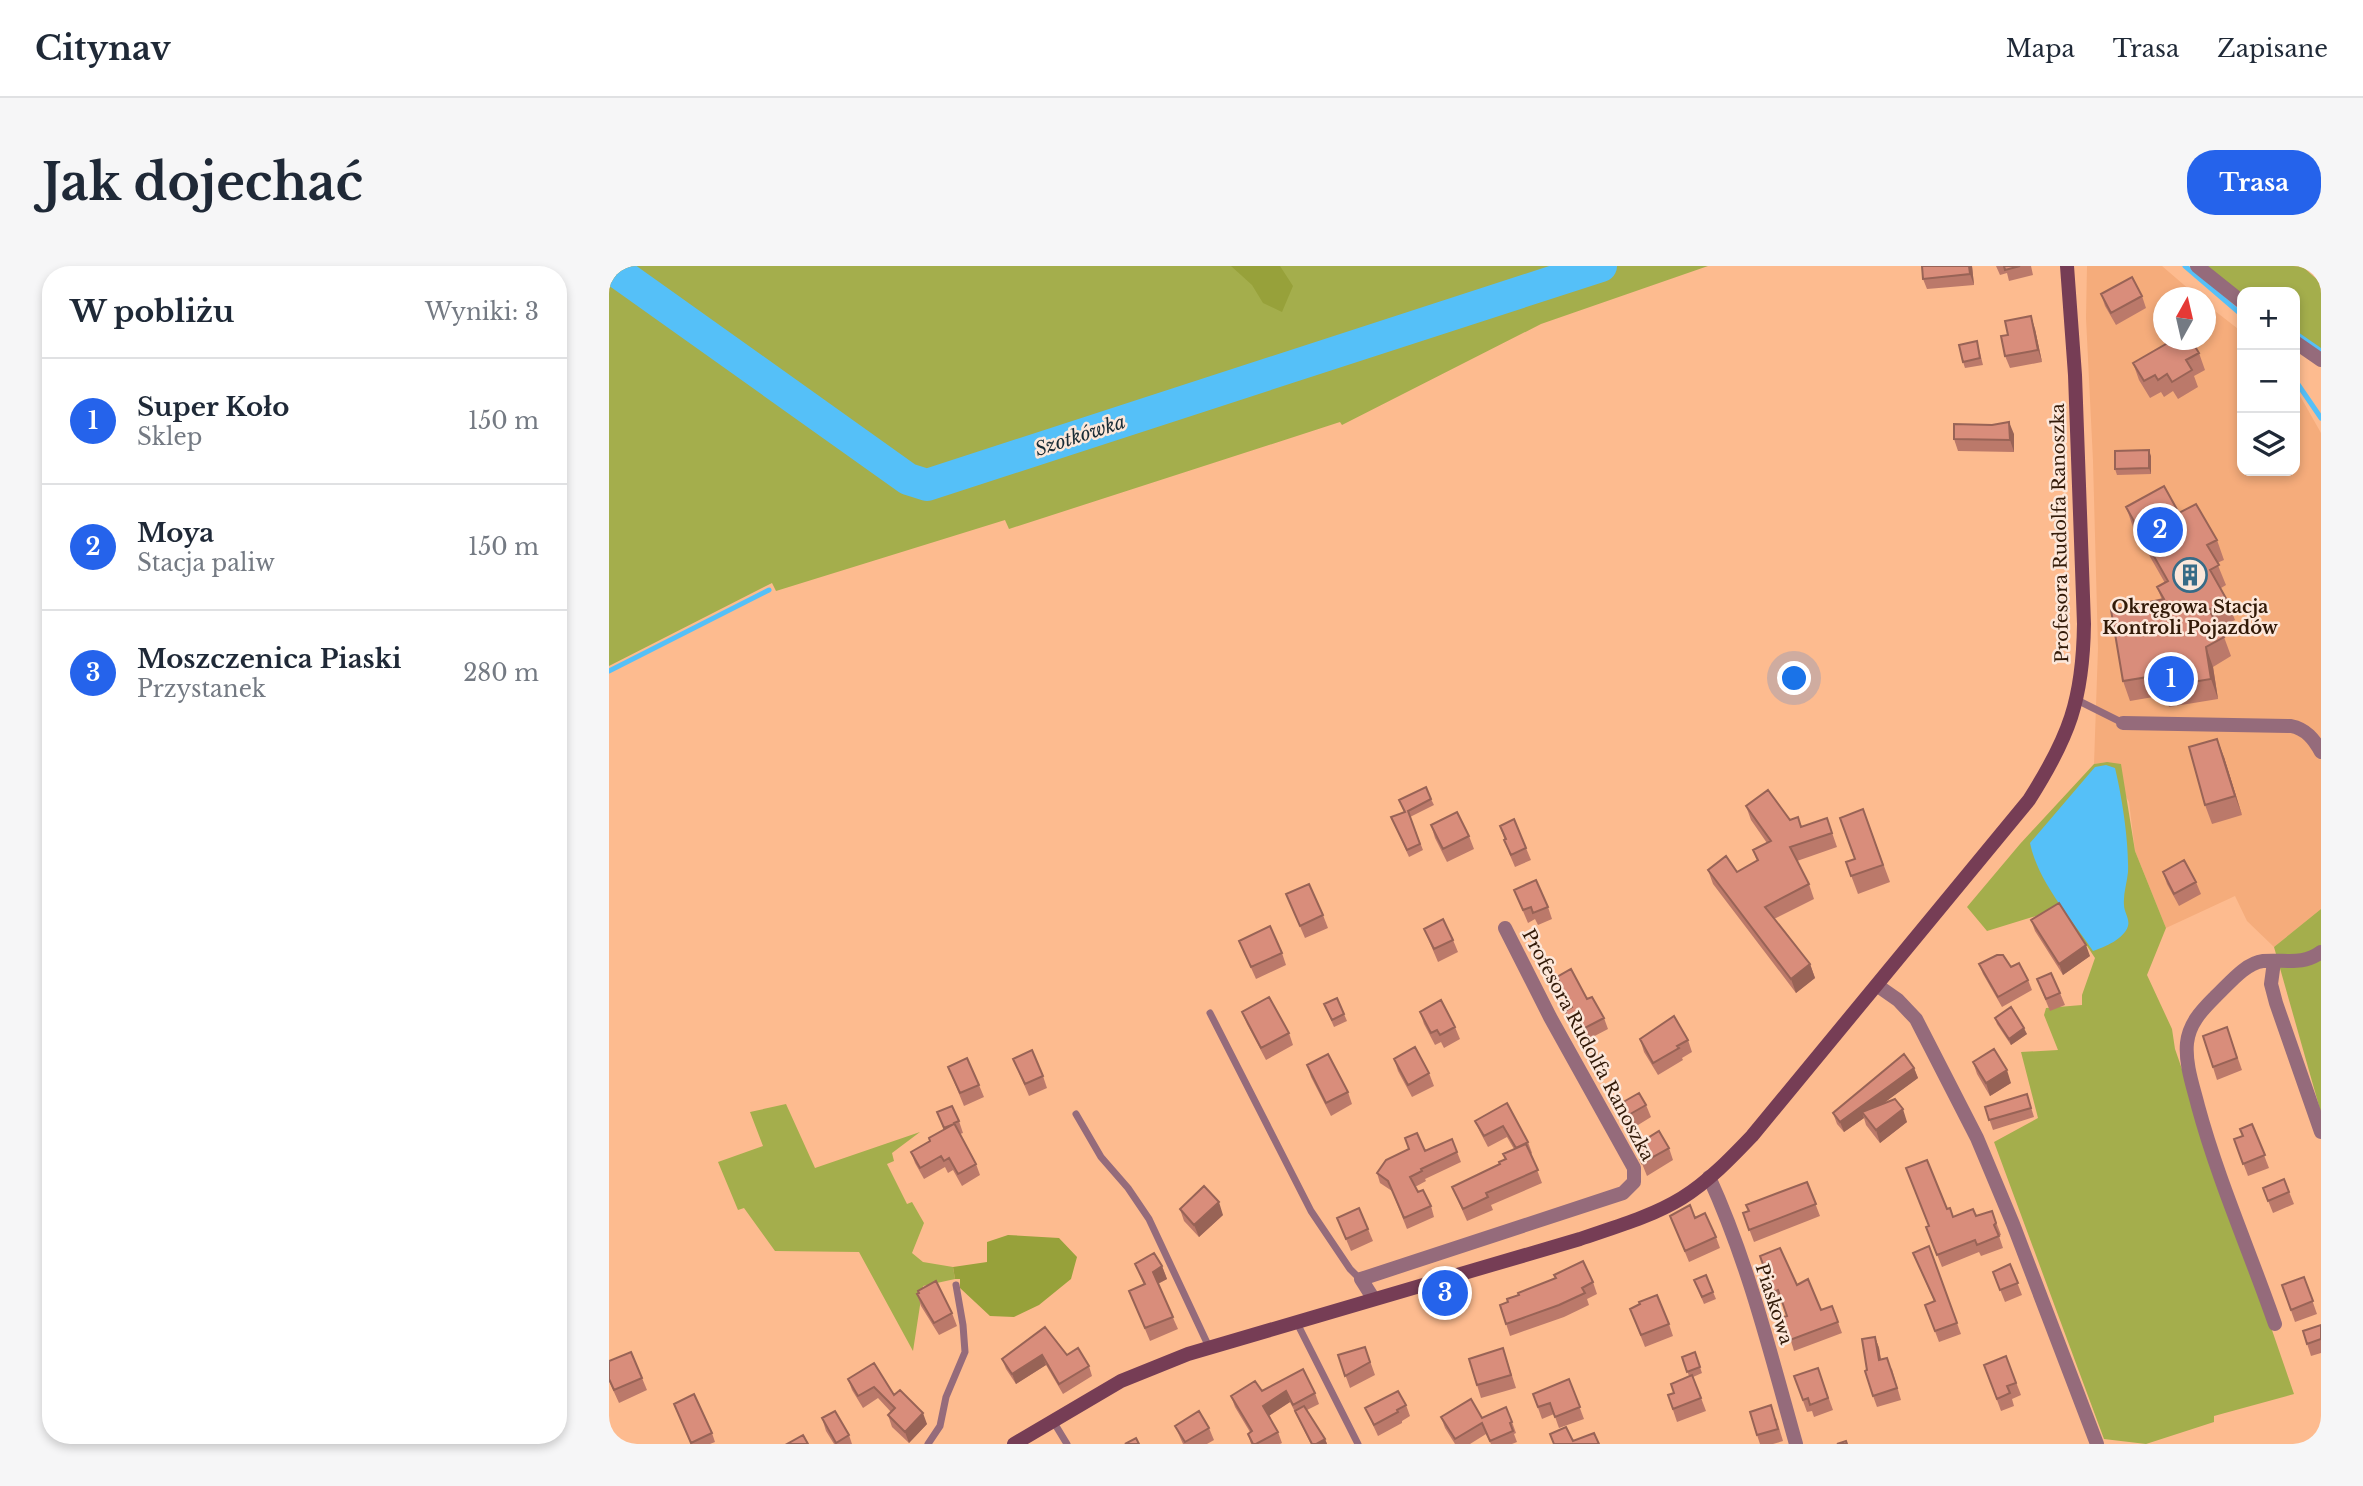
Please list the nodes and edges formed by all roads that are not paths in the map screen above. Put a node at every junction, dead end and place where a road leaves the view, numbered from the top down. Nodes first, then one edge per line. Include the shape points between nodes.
1 (2067, 266) edge
2 (2197, 266) edge
3 (2237, 298) edge
4 (2300, 345) edge
5 (2321, 360) edge
6 (2077, 700) junction
7 (2123, 723) joint
8 (2321, 752) edge
9 (1505, 929) dead end
10 (2321, 952) edge
11 (2274, 962) junction
12 (1878, 986) junction
13 (1210, 1013) dead end
14 (1076, 1114) dead end
15 (2321, 1132) edge
16 (1710, 1177) junction
17 (1361, 1279) junction
18 (956, 1285) dead end
19 (1373, 1298) junction
20 (1295, 1321) junction
21 (2276, 1326) dead end
22 (1209, 1347) junction
23 (1053, 1421) junction
24 (928, 1444) edge
25 (1014, 1444) edge
26 (1067, 1444) edge
27 (1358, 1444) edge
28 (1796, 1444) edge
29 (2097, 1444) edge

1 - 6 street, Profesora Rudolfa Ranoszka via 2084,624 2084,665
2 - 3 street
4 - 5 street
6 - 7 lane
6 - 12 street, Profesora Rudolfa Ranoszka via 2052,764 2029,800
7 - 8 street via 2291,726 2315,740
9 - 17 street, Profesora Rudolfa Ranoszka via 1634,1168 1634,1182 1623,1194
10 - 11 street via 2312,959
11 - 15 street via 2271,984 2276,1003
11 - 21 street via 2251,965 2215,997 2198,1015 2187,1043 2188,1065 2208,1137
12 - 16 street, Profesora Rudolfa Ranoszka via 1752,1136
12 - 29 street via 1916,1019 1981,1148
13 - 17 lane via 1311,1211
14 - 22 lane via 1101,1157 1149,1219
16 - 19 street, Profesora Rudolfa Ranoszka via 1644,1217
16 - 28 street, Piaskowa via 1756,1306
17 - 19 street
18 - 24 lane via 965,1352 946,1397 940,1426
19 - 20 street, Profesora Rudolfa Ranoszka
20 - 22 street, Profesora Rudolfa Ranoszka
20 - 27 lane
22 - 23 street, Profesora Rudolfa Ranoszka via 1121,1381
23 - 25 street, Profesora Rudolfa Ranoszka
23 - 26 lane

